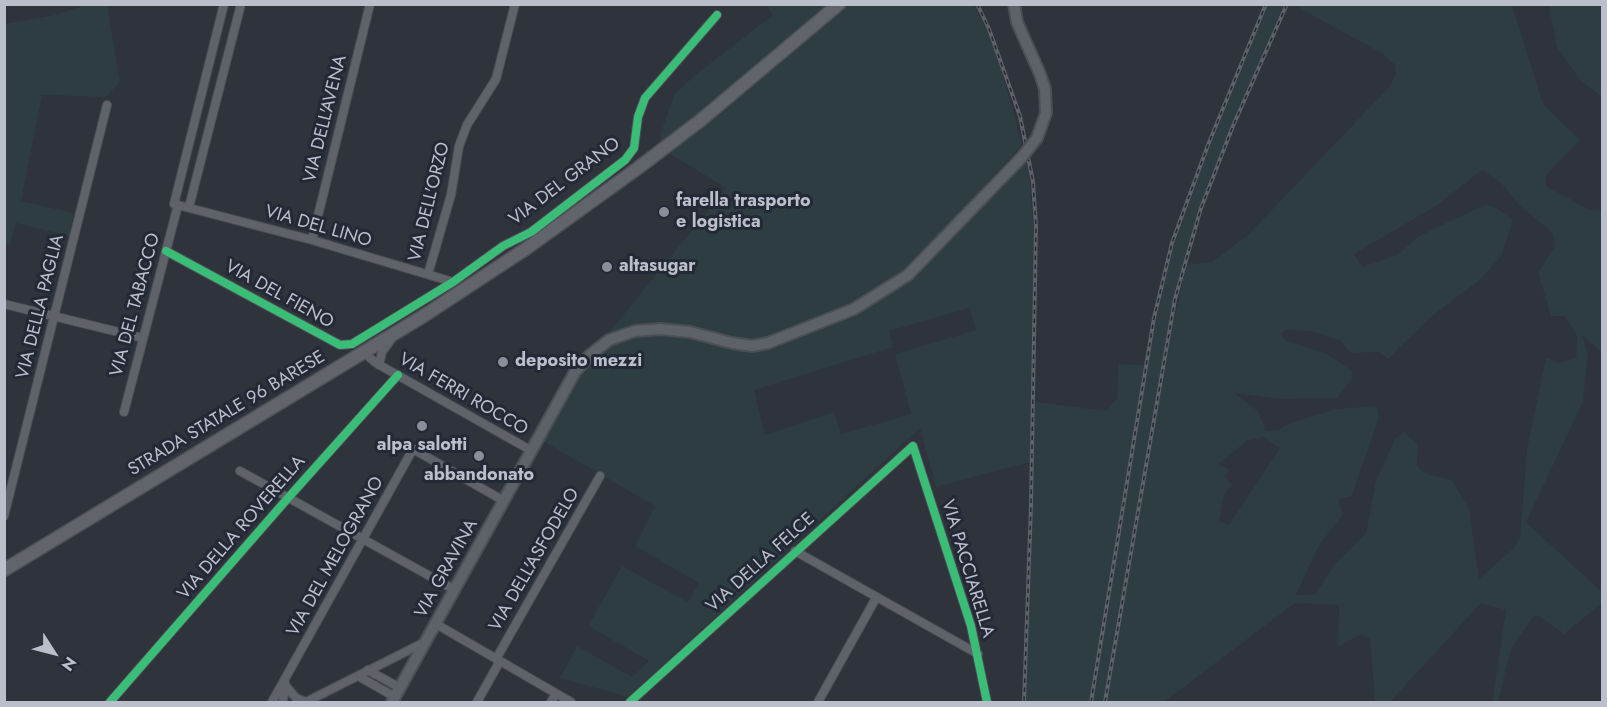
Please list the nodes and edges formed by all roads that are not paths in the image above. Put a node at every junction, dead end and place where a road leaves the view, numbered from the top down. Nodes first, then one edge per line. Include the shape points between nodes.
1 (224, 4) edge
2 (241, 4) edge
3 (370, 4) edge
4 (515, 4) edge
5 (839, 4) edge
6 (1014, 4) edge
7 (717, 15) dead end
8 (107, 105) dead end
9 (176, 204) junction
10 (189, 207) junction
11 (312, 240) junction
12 (166, 250) junction
13 (428, 274) junction
14 (453, 282) junction
15 (4, 304) edge
16 (54, 316) junction
17 (397, 332) junction
18 (381, 334) junction
19 (143, 338) junction
20 (368, 350) junction
21 (380, 361) junction
22 (398, 375) junction
23 (124, 412) dead end
24 (913, 446) joint
25 (532, 452) junction
26 (240, 471) dead end
27 (600, 476) dead end
28 (288, 498) junction
29 (504, 501) junction
30 (4, 516) edge
31 (363, 539) junction
32 (795, 551) junction
33 (4, 570) edge
34 (454, 590) junction
35 (876, 598) junction
36 (436, 624) junction
37 (427, 641) junction
38 (978, 654) junction
39 (498, 660) junction
40 (368, 670) junction
41 (358, 676) junction
42 (285, 682) junction
43 (556, 694) junction
44 (395, 696) edge
45 (110, 702) edge
46 (272, 702) edge
47 (283, 702) edge
48 (306, 702) edge
49 (477, 702) edge
50 (551, 702) edge
51 (571, 702) edge
52 (630, 702) edge
53 (818, 702) edge
54 (987, 702) edge

1 - 9 street, VIA DEL TABACCO
2 - 10 street
3 - 11 street, VIA DELL'AVENA
4 - 13 street, VIA DELL'ORZO via 496,79 467,125 459,146 450,201
5 - 17 main road, STRADA STATALE 96 BARESE via 638,168 527,248
6 - 25 main road, VIA GRAVINA, bridge via 1017,22 1045,89 1046,112 1037,138 908,275 854,309 768,343 752,346 661,328 609,340 575,372
7 - 14 street, VIA DEL GRANO via 645,98 634,148 626,160 531,232 503,246
8 - 16 street, VIA DELLA PAGLIA
9 - 10 street, VIA DEL LINO
9 - 12 street, VIA DEL TABACCO
10 - 11 street, VIA DEL LINO
11 - 13 street, VIA DEL LINO
12 - 18 street, VIA DEL FIENO via 340,345
12 - 19 street, VIA DEL TABACCO
13 - 14 street, VIA DEL LINO
14 - 18 street, VIA DEL GRANO
15 - 16 street
16 - 19 street
16 - 30 street, VIA DELLA PAGLIA
17 - 18 main road, STRADA STATALE 96 BARESE
17 - 21 street
18 - 20 main road, STRADA STATALE 96 BARESE
19 - 23 street, VIA DEL TABACCO
20 - 21 street, VIA FERRI ROCCO
20 - 33 main road, STRADA STATALE 96 BARESE
21 - 22 street, VIA FERRI ROCCO
22 - 25 street, VIA FERRI ROCCO
22 - 28 street, VIA DELLA ROVERELLA
24 - 32 street, VIA DELLA FELCE
24 - 38 street, VIA PACCIARELLA
25 - 29 main road, VIA GRAVINA
26 - 28 street
27 - 39 street, VIA DELL'ASFODELO
28 - 31 street
28 - 45 street, VIA DELLA ROVERELLA
29 - 31 street, VIA DEL MELOGRANO via 413,449
29 - 34 main road, VIA GRAVINA
31 - 34 street
31 - 42 street, VIA DEL MELOGRANO
32 - 35 street
32 - 52 street, VIA DELLA FELCE
34 - 36 main road, VIA GRAVINA
35 - 38 street
35 - 53 street
36 - 37 main road, VIA GRAVINA
36 - 39 street
37 - 40 street
37 - 44 main road, VIA GRAVINA
38 - 54 street, VIA PACCIARELLA
39 - 43 street
39 - 49 street, VIA DELL'ASFODELO
40 - 41 street
40 - 44 street
41 - 44 street
41 - 48 street
42 - 46 street, VIA DEL MELOGRANO
42 - 47 street
42 - 48 street via 296,698
43 - 50 street
43 - 51 street

